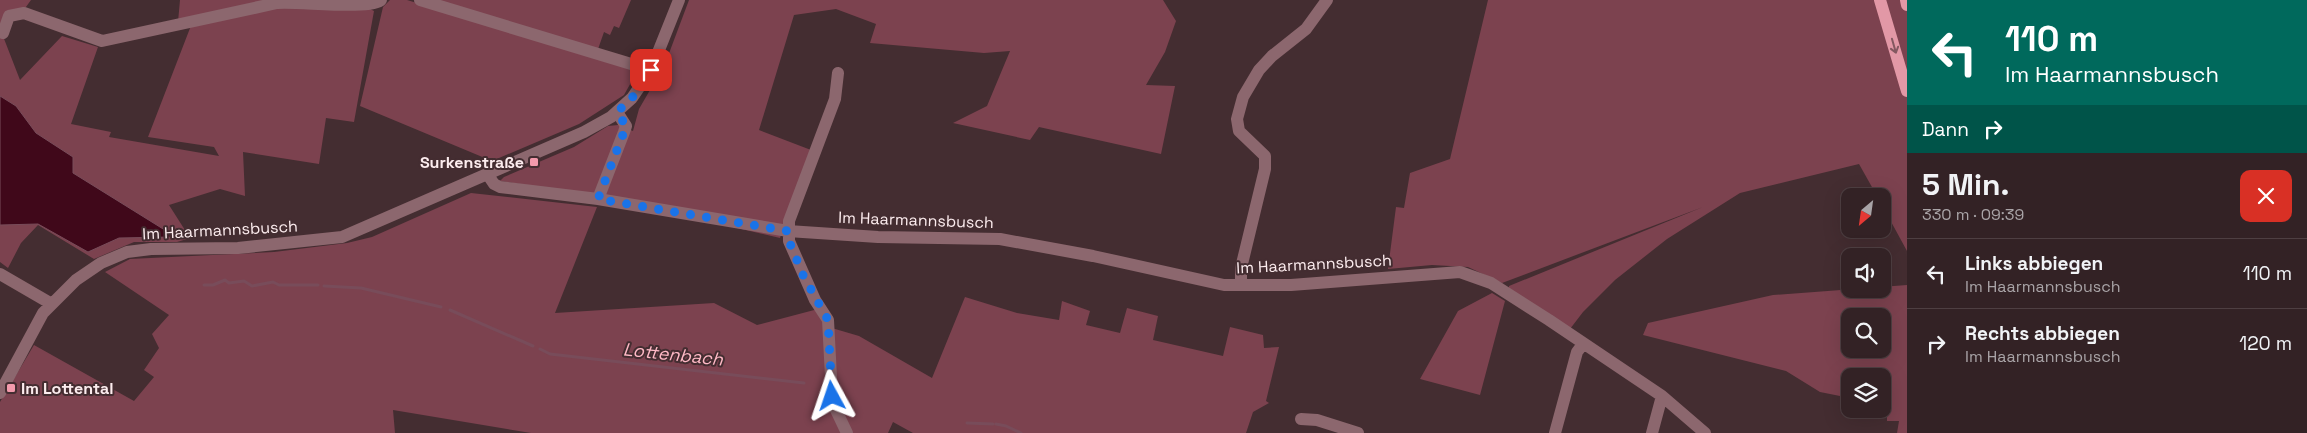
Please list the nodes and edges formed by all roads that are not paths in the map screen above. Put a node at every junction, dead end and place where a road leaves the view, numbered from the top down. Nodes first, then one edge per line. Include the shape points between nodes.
1 (381, 0) edge
2 (420, 0) edge
3 (679, 0) edge
4 (1328, 0) edge
5 (1880, 0) edge
6 (1906, 0) edge
7 (1907, 5) edge
8 (3, 32) dead end
9 (651, 70) junction
10 (838, 73) dead end
11 (1907, 91) edge
12 (617, 112) junction
13 (488, 175) junction
14 (598, 199) junction
15 (788, 231) junction
16 (0, 274) edge
17 (1241, 285) junction
18 (50, 303) junction
19 (1583, 344) junction
20 (0, 392) edge
21 (1662, 396) junction
22 (1302, 419) dead end
23 (847, 433) edge
24 (1358, 433) edge
25 (1555, 433) edge
26 (1652, 433) edge
27 (1705, 433) edge

1 - 8 street via 366,5 277,3 102,41 24,13 9,16
2 - 9 street
3 - 9 street
4 - 17 street via 1306,29 1259,70 1240,106 1239,131 1265,156 1265,169 1241,268
5 -> 11 main road
6 - 7 main road
9 - 12 street via 632,98
10 - 15 street via 835,99
12 - 13 street via 584,132
12 - 14 street via 626,126
13 - 14 street, Im Haarmannsbusch via 500,187
13 - 18 street, Im Haarmannsbusch via 342,237 238,248 127,252 88,271
14 - 15 street, Im Haarmannsbusch
15 - 17 street, Im Haarmannsbusch via 878,237 1000,239 1217,284
15 - 23 street via 803,275 828,320 832,396
16 - 18 street
17 - 19 street, Im Haarmannsbusch via 1291,285 1460,272 1490,283
18 - 20 street, Im Haarmannsbusch
19 - 21 street, Im Haarmannsbusch
19 - 25 street via 1577,352
21 - 26 street
21 - 27 street, Im Haarmannsbusch
22 - 24 street via 1317,420

